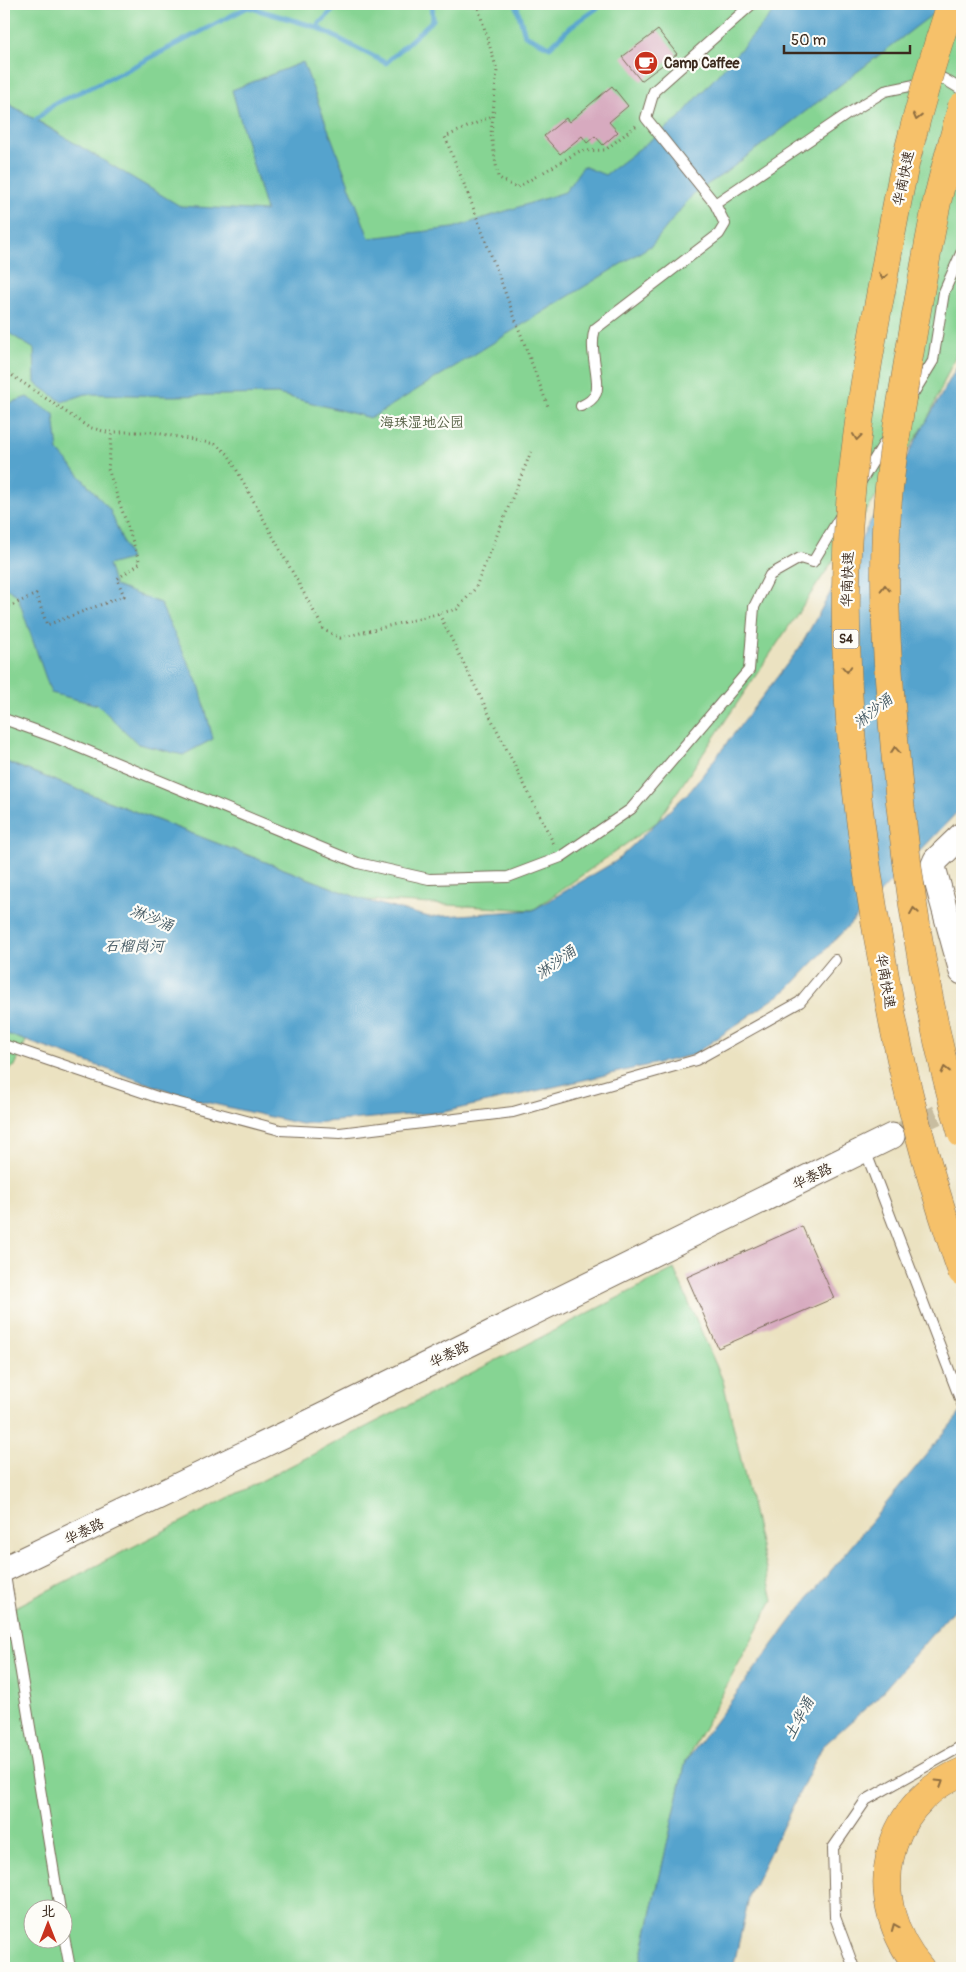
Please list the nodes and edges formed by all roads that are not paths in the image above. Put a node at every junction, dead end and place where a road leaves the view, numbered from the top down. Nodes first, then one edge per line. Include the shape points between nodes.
1 (752, 4) edge
2 (951, 4) edge
3 (962, 90) edge
4 (962, 106) edge
5 (712, 200) junction
6 (962, 251) edge
7 (581, 406) dead end
8 (4, 719) edge
9 (962, 835) edge
10 (835, 960) dead end
11 (962, 972) edge
12 (4, 1045) edge
13 (962, 1134) edge
14 (892, 1136) tunnel mouth
15 (865, 1150) junction
16 (962, 1272) edge
17 (960, 1399) edge
18 (4, 1569) edge
19 (962, 1746) edge
20 (962, 1772) edge
21 (58, 1900) edge
22 (67, 1950) edge
23 (70, 1968) edge
24 (854, 1968) edge
25 (920, 1968) edge

1 - 5 lane via 654,91 646,118
2 -> 16 highway, 华南快速 / S4, bridge via 928,75 906,162 863,387 852,476 846,662 866,864 897,1042 914,1112
3 - 5 lane via 944,79 885,92
13 -> 4 highway, bridge via 924,980 912,898 897,778 885,586 887,511 900,414 937,200
5 - 7 lane via 725,224 719,234 595,330 591,340 597,392 590,402
6 - 8 lane via 944,292 933,361 813,562 800,558 770,575 754,607 749,670 631,808 561,857 508,877 429,879 358,863
9 - 11 street via 933,867
10 - 12 lane via 800,1002 696,1060 512,1112 340,1133 280,1130 157,1097
14 - 15 street, 华泰路
15 - 17 lane
15 - 18 street, 华泰路
18 - 21 lane
19 - 24 lane via 866,1800 833,1848 835,1917
25 -> 20 highway via 902,1941 891,1916 888,1863 896,1838 913,1807 933,1788
22 - 23 lane

